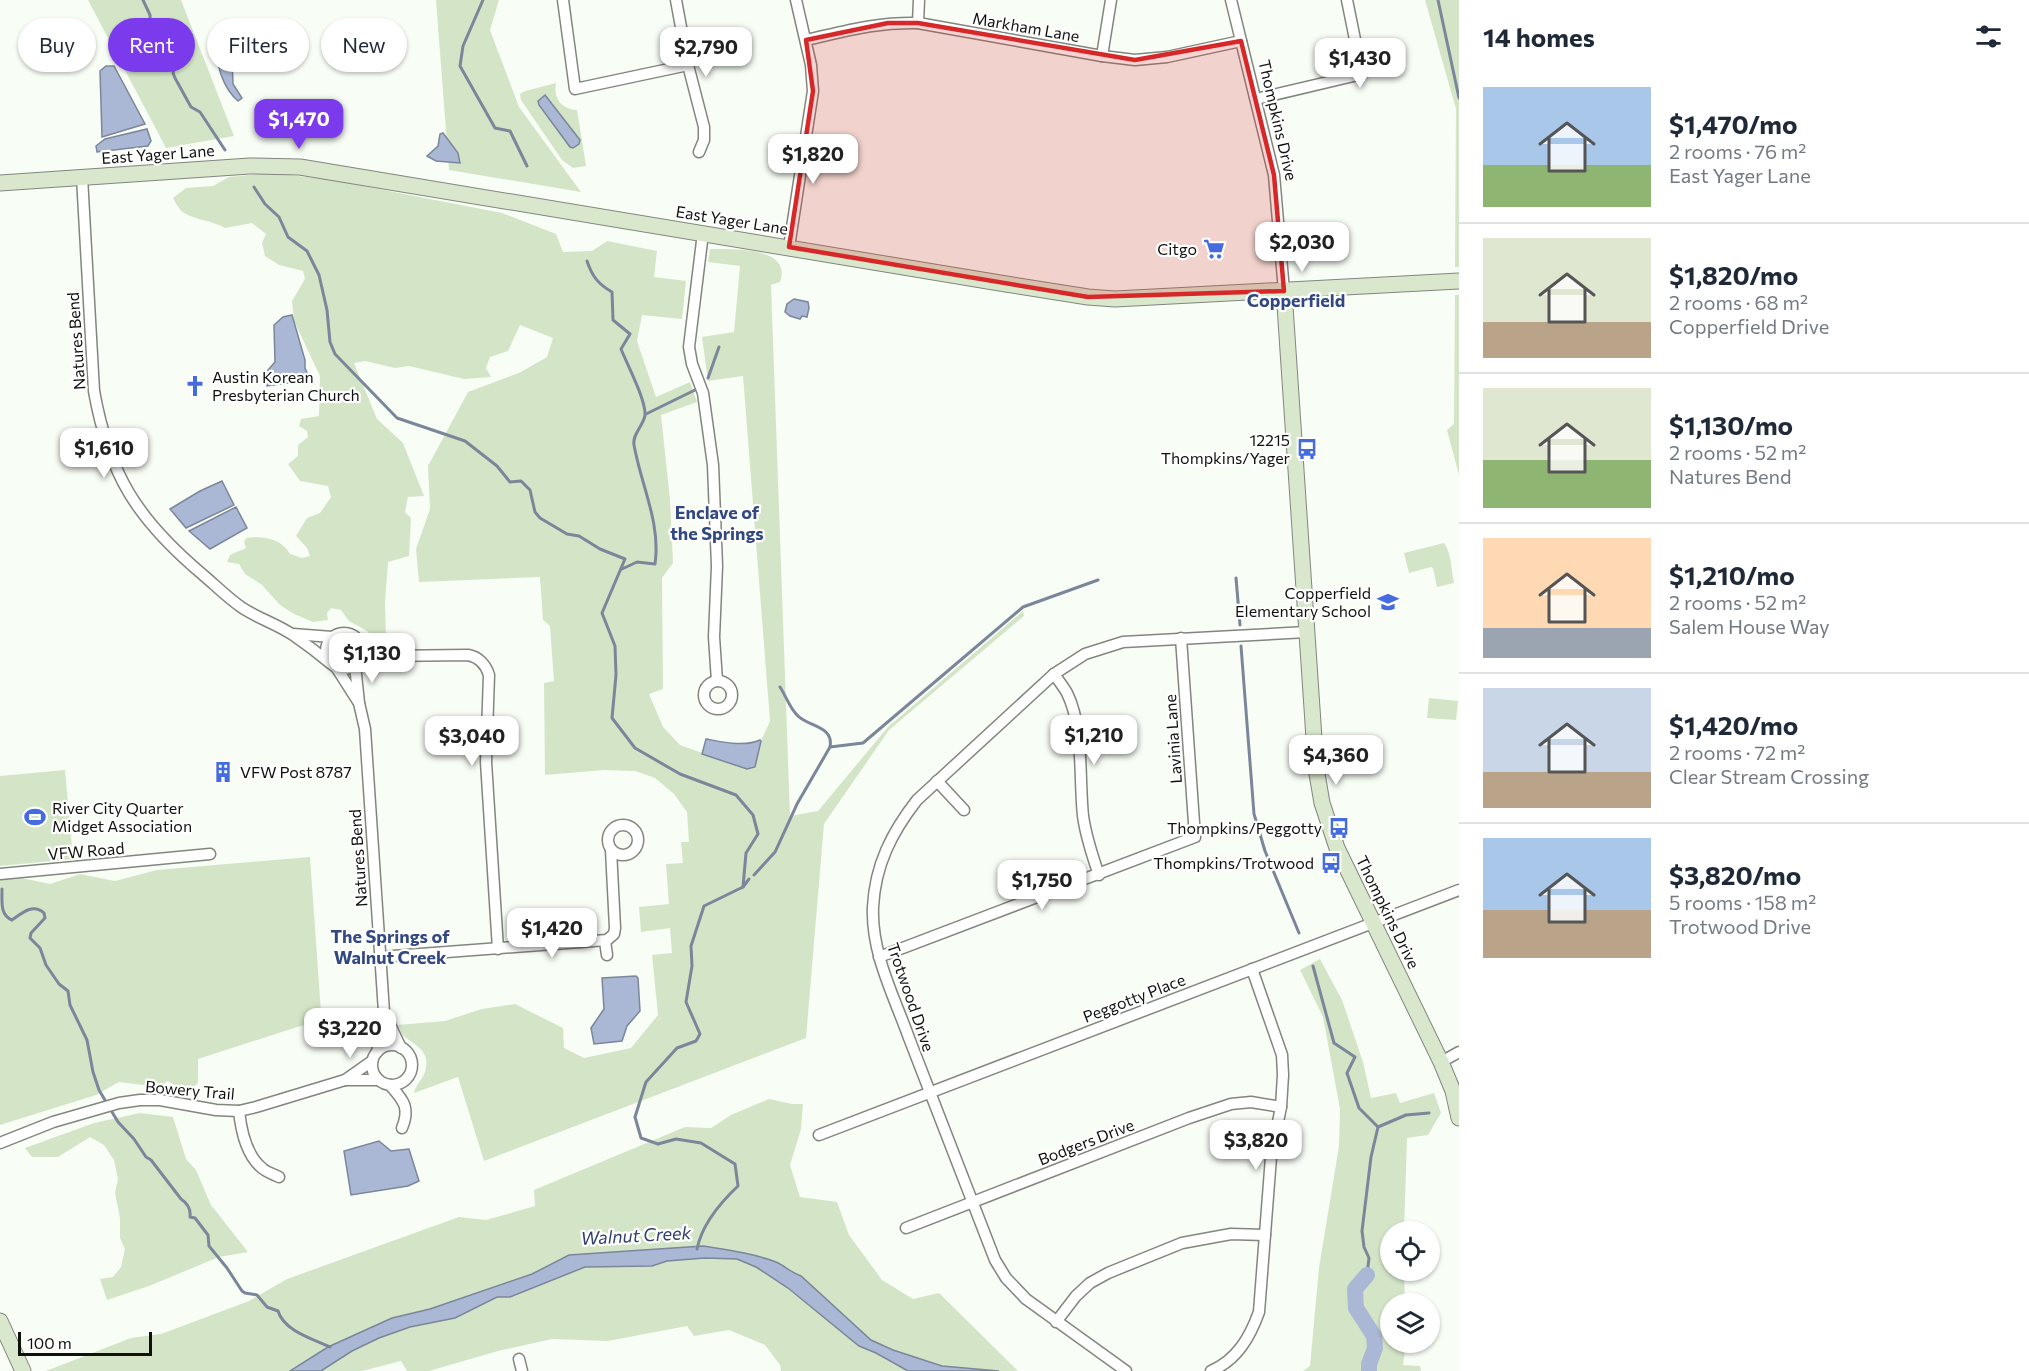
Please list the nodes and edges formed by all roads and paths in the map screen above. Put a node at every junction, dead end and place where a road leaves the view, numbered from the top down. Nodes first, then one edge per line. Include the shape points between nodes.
1 (563, 0) edge
2 (676, 0) edge
3 (796, 0) edge
4 (919, 0) edge
5 (1111, 0) edge
6 (1231, 0) edge
7 (1347, 0) edge
8 (918, 23) junction
9 (806, 40) junction
10 (1241, 41) junction
11 (1102, 56) junction
12 (688, 65) junction
13 (1256, 99) junction
14 (699, 152) dead end
15 (82, 177) junction
16 (0, 183) edge
17 (704, 233) junction
18 (789, 247) junction
19 (1459, 280) edge
20 (1284, 291) junction
21 (1307, 632) junction
22 (293, 634) junction
23 (332, 638) junction
24 (1181, 638) junction
25 (359, 642) junction
26 (384, 656) junction
27 (357, 663) junction
28 (333, 665) junction
29 (1054, 674) junction
30 (717, 681) dead end
31 (359, 703) junction
32 (937, 781) junction
33 (964, 810) dead end
34 (611, 850) dead end
35 (210, 854) dead end
36 (0, 874) edge
37 (1098, 875) junction
38 (1459, 890) edge
39 (1373, 924) junction
40 (605, 941) junction
41 (498, 949) junction
42 (607, 955) dead end
43 (380, 957) junction
44 (879, 957) junction
45 (1252, 969) junction
46 (384, 1012) junction
47 (401, 1048) junction
48 (1459, 1052) edge
49 (375, 1056) junction
50 (1441, 1062) junction
51 (409, 1074) junction
52 (345, 1080) junction
53 (378, 1080) junction
54 (390, 1085) junction
55 (929, 1092) junction
56 (403, 1099) junction
57 (1281, 1107) junction
58 (238, 1111) junction
59 (1459, 1118) edge
60 (402, 1128) dead end
61 (819, 1135) dead end
62 (0, 1143) edge
63 (279, 1177) dead end
64 (972, 1202) junction
65 (906, 1228) dead end
66 (1264, 1234) junction
67 (0, 1321) edge
68 (1056, 1322) junction
69 (519, 1359) dead end
70 (23, 1371) edge
71 (522, 1371) edge
72 (1126, 1371) edge
73 (1211, 1371) edge

1 - 12 street via 575,89
2 - 12 street
3 - 9 street
4 - 8 street
5 - 11 street
6 - 10 street, Thompkins Drive
7 - 13 street via 1362,74
8 - 9 street, Markham Lane via 888,23
8 - 11 street, Markham Lane
9 - 18 street via 813,91
10 - 11 street, Markham Lane via 1151,60
10 - 13 street, Thompkins Drive
12 - 14 street via 704,127
13 - 20 street, Thompkins Drive via 1274,175
15 - 16 street, East Yager Lane
15 - 17 street, East Yager Lane via 250,166 300,167
15 - 22 street, Natures Bend via 94,391 99,421 120,478 153,529 178,553 240,607
17 - 18 street, East Yager Lane
17 - 30 street via 689,347 703,393 713,465
18 - 20 street, East Yager Lane via 1088,297
19 - 20 street, East Yager Lane
20 - 21 street, Thompkins Drive
21 - 24 street, Trotwood Drive
21 - 39 street, Thompkins Drive via 1322,802 1334,840
22 - 23 street, Natures Bend
22 - 28 street, Natures Bend
23 - 25 street via 348,633
23 - 28 street via 326,650
24 - 29 street, Trotwood Drive via 1123,642 1101,648
24 - 37 street, Lavinia Lane via 1195,837
25 - 26 street
25 - 27 street via 362,649
26 - 27 street
26 - 41 street via 472,655 487,669 486,762
27 - 28 street via 345,669
27 - 31 street, Natures Bend
28 - 31 street, Natures Bend
29 - 32 street, Trotwood Drive
29 - 37 street via 1073,711 1083,816
31 - 43 street, Natures Bend via 365,729
32 - 33 street
32 - 44 street, Trotwood Drive via 901,820 880,862 873,909
34 - 40 street via 615,928
35 - 36 street, VFW Road
37 - 44 street
38 - 39 street, Peggotty Place
39 - 45 street, Peggotty Place
39 - 50 street, Thompkins Drive
40 - 41 street
40 - 42 street
41 - 43 street
43 - 46 street, Natures Bend
44 - 55 street, Trotwood Drive
45 - 55 street, Peggotty Place
45 - 57 street via 1282,1054
46 - 47 street, Natures Bend
46 - 49 street, Natures Bend
47 - 49 street via 390,1046
47 - 51 street via 411,1059
48 - 50 street
49 - 52 street, Bowery Trail
49 - 53 street via 373,1071
50 - 59 street, Thompkins Drive
51 - 54 street via 402,1082
51 - 56 street
52 - 53 street, Bowery Trail
52 - 58 street, Bowery Trail
53 - 54 street
54 - 56 street
55 - 61 street, Peggotty Place
55 - 64 street, Trotwood Drive
56 - 60 street
57 - 64 street, Bodgers Drive via 1251,1102 1231,1104
57 - 66 street via 1271,1157
58 - 62 street, Bowery Trail via 160,1100 119,1103 53,1122
58 - 63 street via 253,1159 262,1169
64 - 65 street, Bodgers Drive
64 - 68 street, Trotwood Drive via 1006,1278
66 - 68 street via 1231,1234 1182,1243 1108,1273 1090,1283
66 - 73 street via 1259,1312 1251,1334 1234,1355
67 - 70 street
68 - 72 street, Trotwood Drive
69 - 71 street

